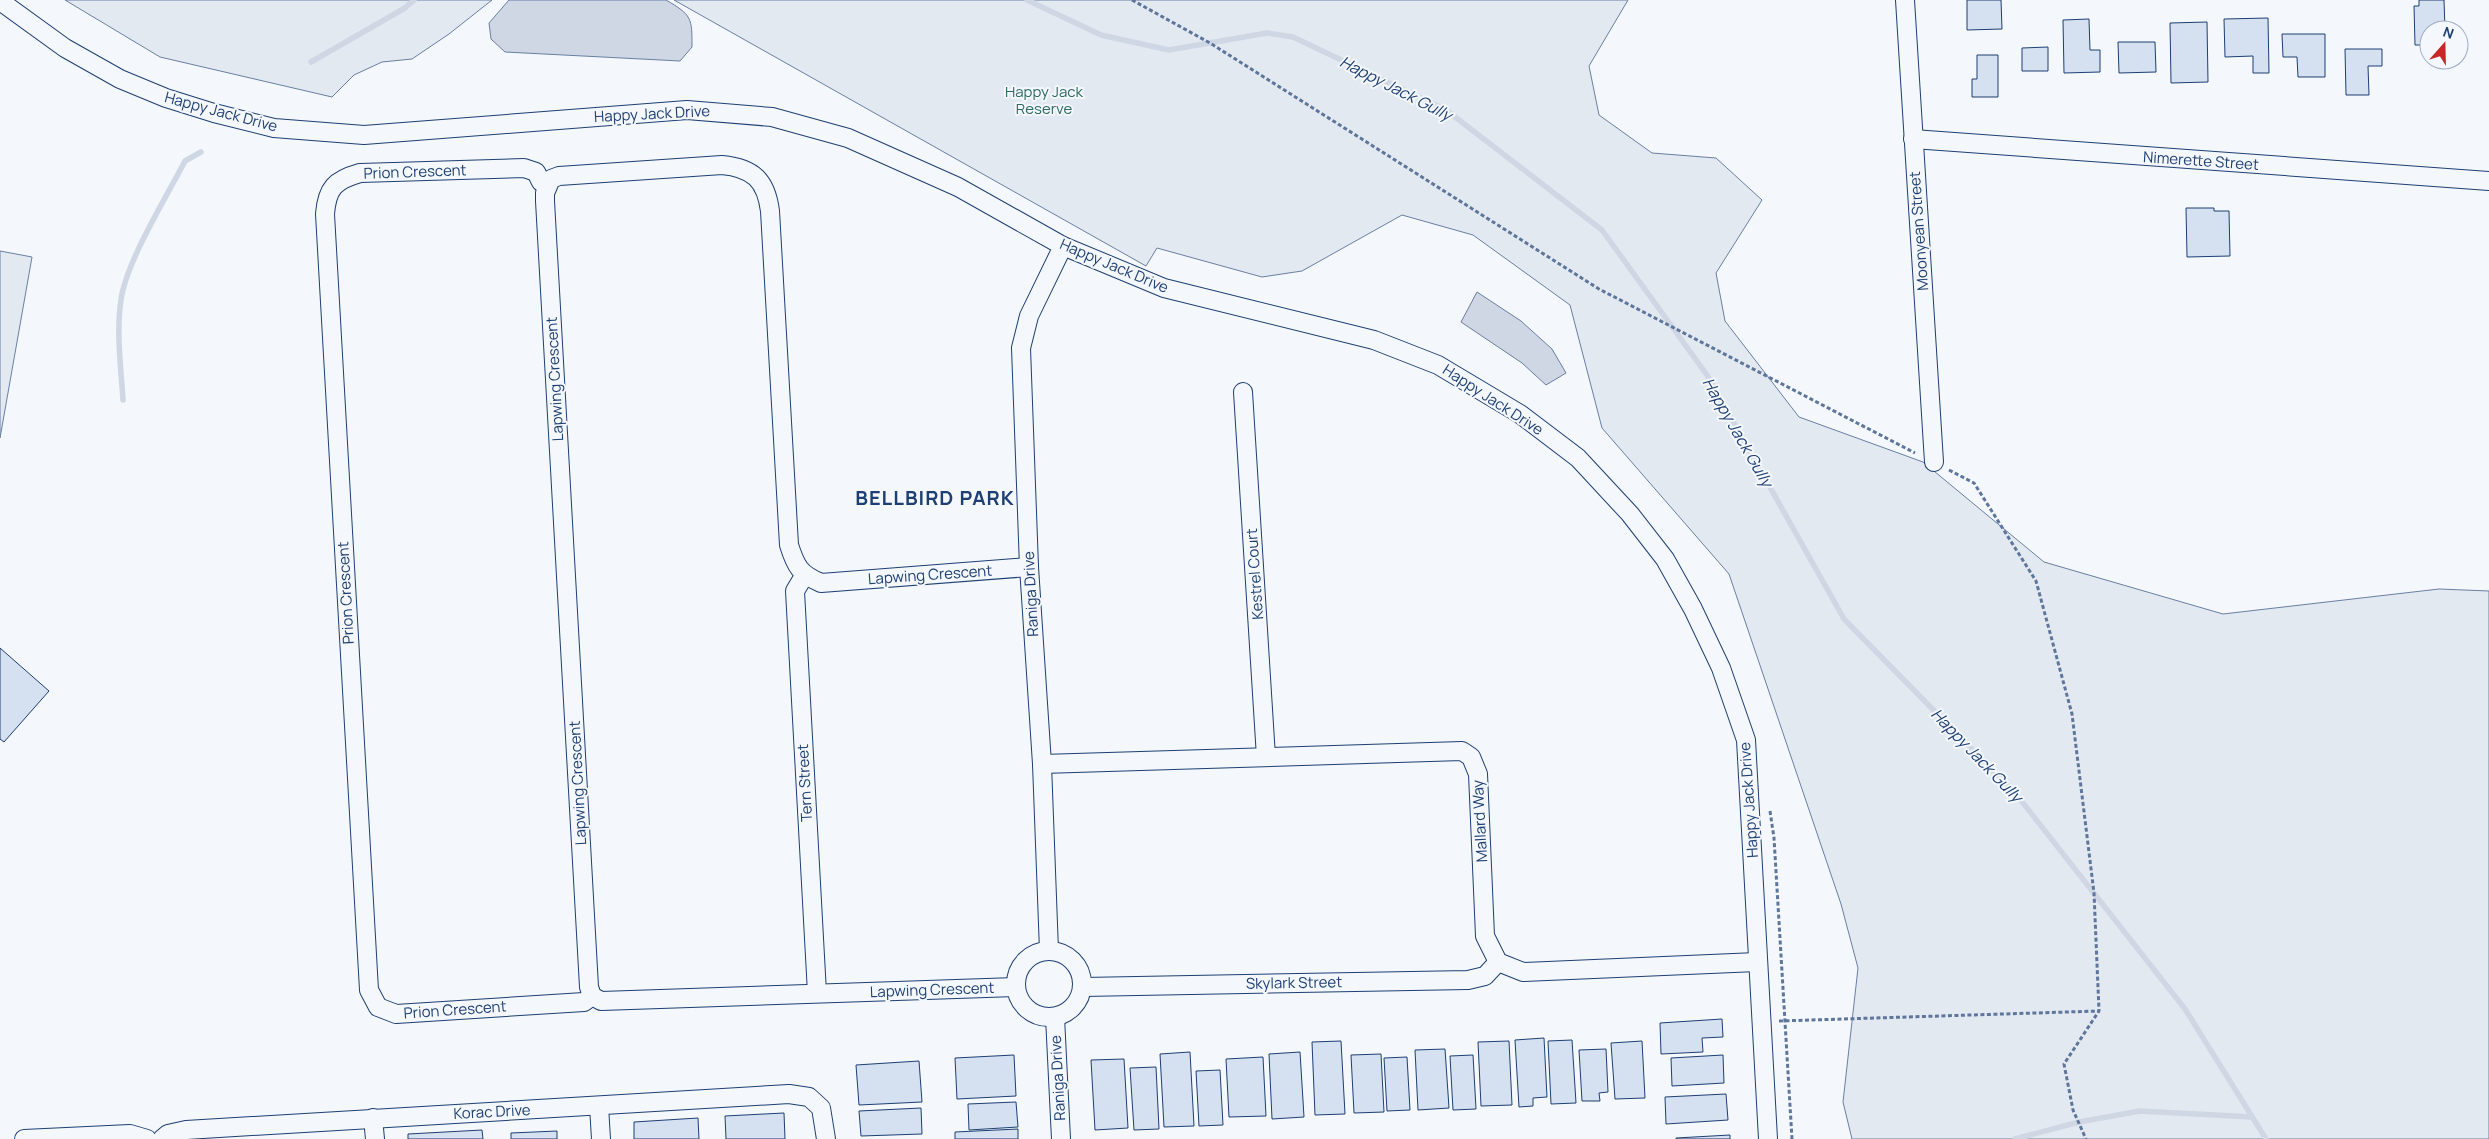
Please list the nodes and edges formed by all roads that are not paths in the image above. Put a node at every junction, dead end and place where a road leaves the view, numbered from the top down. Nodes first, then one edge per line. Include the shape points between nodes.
1 (1905, 0) edge
2 (0, 2) edge
3 (1913, 139) junction
4 (2489, 181) edge
5 (547, 185) junction
6 (1063, 246) junction
7 (1243, 392) dead end
8 (1934, 462) road end
9 (1029, 567) junction
10 (804, 576) junction
11 (1266, 756) junction
12 (1042, 764) junction
13 (1049, 951) junction
14 (1498, 962) junction
15 (1757, 962) junction
16 (1016, 987) junction
17 (1083, 987) junction
18 (817, 994) junction
19 (592, 996) junction
20 (1055, 1017) junction
21 (599, 1106) junction
22 (373, 1118) junction
23 (24, 1139) edge
24 (147, 1139) edge
25 (162, 1139) edge
26 (375, 1139) edge
27 (601, 1139) edge
28 (826, 1139) edge
29 (1061, 1139) edge
30 (1768, 1139) edge

1 - 3 street, Moonyean Street
2 - 6 street, Happy Jack Drive via 65,48 120,79 166,98 274,128 364,135 687,110 772,117 848,138 958,187
3 - 4 street, Nimerette Street
3 - 8 street, Moonyean Street
5 - 10 street via 559,176 722,165 740,167 762,182 770,211 789,545 794,562
5 - 19 street, Lapwing Crescent via 545,201
5 - 19 street, Prion Crescent via 541,182 536,172 524,168 360,173 345,177 333,186 326,198 325,224 369,990 378,1007 396,1014 584,1002
6 - 9 street, Raniga Drive via 1029,316 1021,348
6 - 15 street, Happy Jack Drive via 1164,288 1374,340 1438,365 1520,414 1578,458 1630,514 1665,559 1721,668 1746,740
7 - 11 street, Kestrel Court
9 - 10 street, Lapwing Crescent via 821,583
9 - 12 street, Raniga Drive
10 - 18 street, Tern Street via 795,591
11 - 12 street, Mallard Way
11 - 14 street, Mallard Way via 1451,750 1471,757 1478,774 1485,936
12 - 13 street, Raniga Drive
13 - 16 street via 1029,958 1017,976
13 - 17 street via 1070,958 1082,976
14 - 15 street via 1523,972
14 - 17 street, Skylark Street via 1485,976 1468,980
15 - 30 street, Happy Jack Drive
16 - 18 street, Lapwing Crescent
16 - 20 street via 1025,1007 1034,1014
17 - 20 street via 1074,1007
18 - 19 street, Lapwing Crescent via 601,1001
20 - 29 street, Raniga Drive
21 - 22 street, Korac Drive
21 - 27 street
21 - 28 street, Korac Drive via 789,1094 809,1098 821,1108
22 - 25 street, Korac Drive via 186,1130 168,1134
22 - 26 street
23 - 24 street via 130,1134

